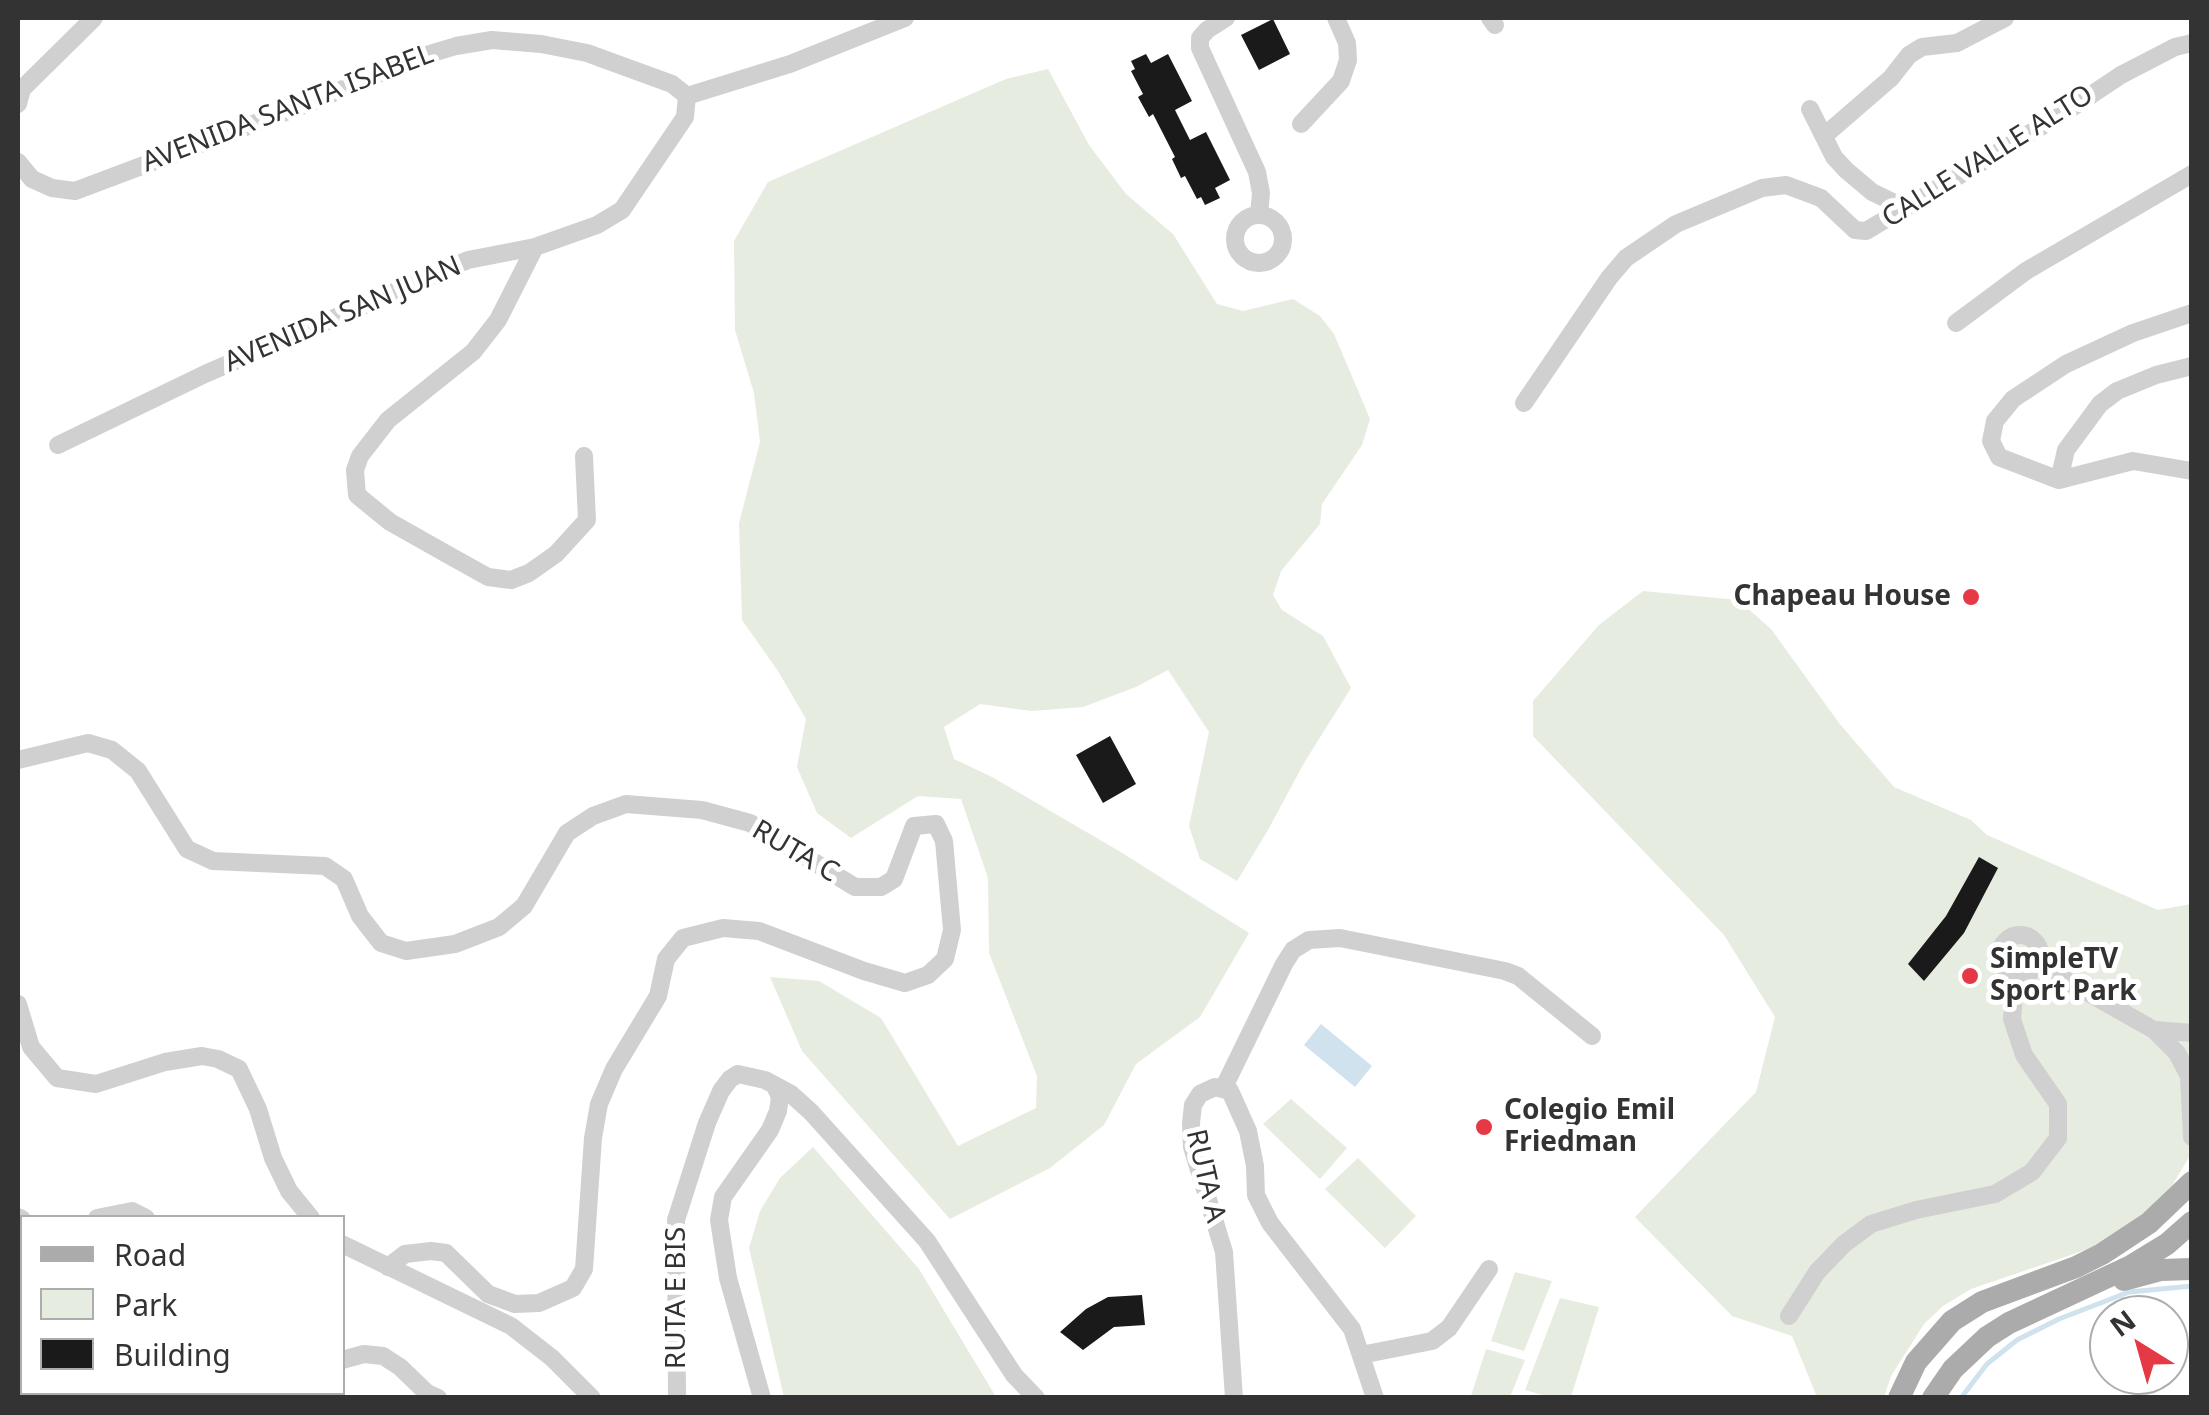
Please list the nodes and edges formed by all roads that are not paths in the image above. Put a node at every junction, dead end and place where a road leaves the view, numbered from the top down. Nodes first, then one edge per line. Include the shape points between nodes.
1 (94, 18) edge
2 (905, 18) edge
3 (1226, 18) edge
4 (1336, 18) edge
5 (2004, 18) edge
6 (2192, 43) edge
7 (687, 96) junction
8 (18, 104) edge
9 (1810, 109) dead end
10 (1301, 124) dead end
11 (1824, 136) junction
12 (18, 162) edge
13 (2192, 174) edge
14 (1905, 208) junction
15 (1259, 214) dead end
16 (535, 247) junction
17 (2192, 313) edge
18 (1956, 323) dead end
19 (2192, 366) edge
20 (1524, 403) dead end
21 (58, 446) dead end
22 (584, 456) dead end
23 (2192, 472) edge
24 (2058, 480) junction
25 (18, 760) edge
26 (2038, 965) junction
27 (2021, 976) junction
28 (18, 1004) edge
29 (2154, 1030) junction
30 (2192, 1033) edge
31 (1592, 1036) dead end
32 (775, 1086) junction
33 (1224, 1088) junction
34 (2192, 1137) edge
35 (2192, 1182) edge
36 (114, 1215) edge
37 (139, 1215) edge
38 (308, 1215) edge
39 (2191, 1223) edge
40 (345, 1246) edge
41 (2156, 1250) junction
42 (2192, 1251) edge
43 (388, 1267) junction
44 (2076, 1267) junction
45 (2192, 1269) edge
46 (1489, 1270) dead end
47 (2087, 1289) junction
48 (1790, 1316) dead end
49 (1925, 1350) junction
50 (1361, 1355) junction
51 (345, 1359) edge
52 (1953, 1369) junction
53 (438, 1398) edge
54 (592, 1398) edge
55 (677, 1398) edge
56 (762, 1398) edge
57 (1036, 1398) edge
58 (1234, 1398) edge
59 (1375, 1398) edge
60 (1899, 1398) edge
61 (1933, 1398) edge

1 - 8 street via 22,89
2 - 7 street
3 - 15 street via 1200,38 1200,48 1260,182
4 - 10 street via 1348,60 1341,81
5 - 11 street via 1956,43 1909,55
6 - 14 street, CALLE VALLE ALTO via 2121,74
7 - 12 street, AVENIDA SANTA ISABEL via 672,84 586,52 492,40 416,58 75,190 32,179
7 - 16 street, AVENIDA SAN JUAN via 685,118 622,210
9 - 11 street
11 - 14 street via 1858,182
13 - 18 street via 2026,271
14 - 20 street, CALLE VALLE ALTO via 1866,231 1855,230 1821,198 1786,184 1676,224 1626,258
16 - 21 street, AVENIDA SAN JUAN via 468,260
16 - 22 street via 498,320 473,352 388,420 360,456 357,495 452,558 488,577 511,580 556,554 587,520
17 - 24 street via 2066,364 2013,399 1995,422 1991,441 1998,457
19 - 24 street via 2156,374 2100,404 2066,450
23 - 24 street via 2132,461
25 - 43 street, RUTA C via 88,744 112,750 138,770 187,849 213,861 325,866 344,878 360,916 382,943 406,951 455,944 499,927 524,906 568,833 626,804 702,810 750,824 855,887 881,887 894,878 914,826 936,824 944,840 952,930 945,959 928,975 906,983 759,931 723,928 683,938 666,959 658,996 599,1104 584,1270 572,1288 539,1303 515,1304 488,1294 446,1253 405,1254
26 - 27 street
26 - 27 street via 2038,944 2012,936 2000,960
26 - 29 street
27 - 48 street via 2012,1019 2024,1055 2058,1104 2058,1138 2032,1172 1995,1194 1871,1224 1817,1272
28 - 38 street via 31,1047 57,1078 96,1084 202,1056 238,1070 288,1191
29 - 30 street
29 - 34 street via 2189,1076
31 - 33 street via 1518,976 1340,938 1310,940 1292,950
32 - 55 street, RUTA E BIS via 752,1076 730,1079 694,1155 676,1220
32 - 56 street via 780,1096 774,1120 723,1197 718,1220
32 - 57 street via 810,1112 927,1240
33 - 50 street, RUTA A via 1248,1130 1256,1195 1270,1223 1352,1329
33 - 58 street, RUTA A via 1200,1094 1190,1122 1224,1252
35 - 44 main road via 2150,1223
36 - 37 street
39 - 41 main road
40 - 43 street
41 - 42 main road
41 - 44 main road
41 - 47 main road
43 - 54 street via 511,1326
44 - 49 main road via 1967,1310
45 - 47 main road
46 - 50 street via 1449,1328 1432,1341
47 - 52 main road via 2009,1324
49 - 52 main road
49 - 60 main road
50 - 59 street, RUTA A
51 - 53 street via 382,1356
52 - 61 main road

